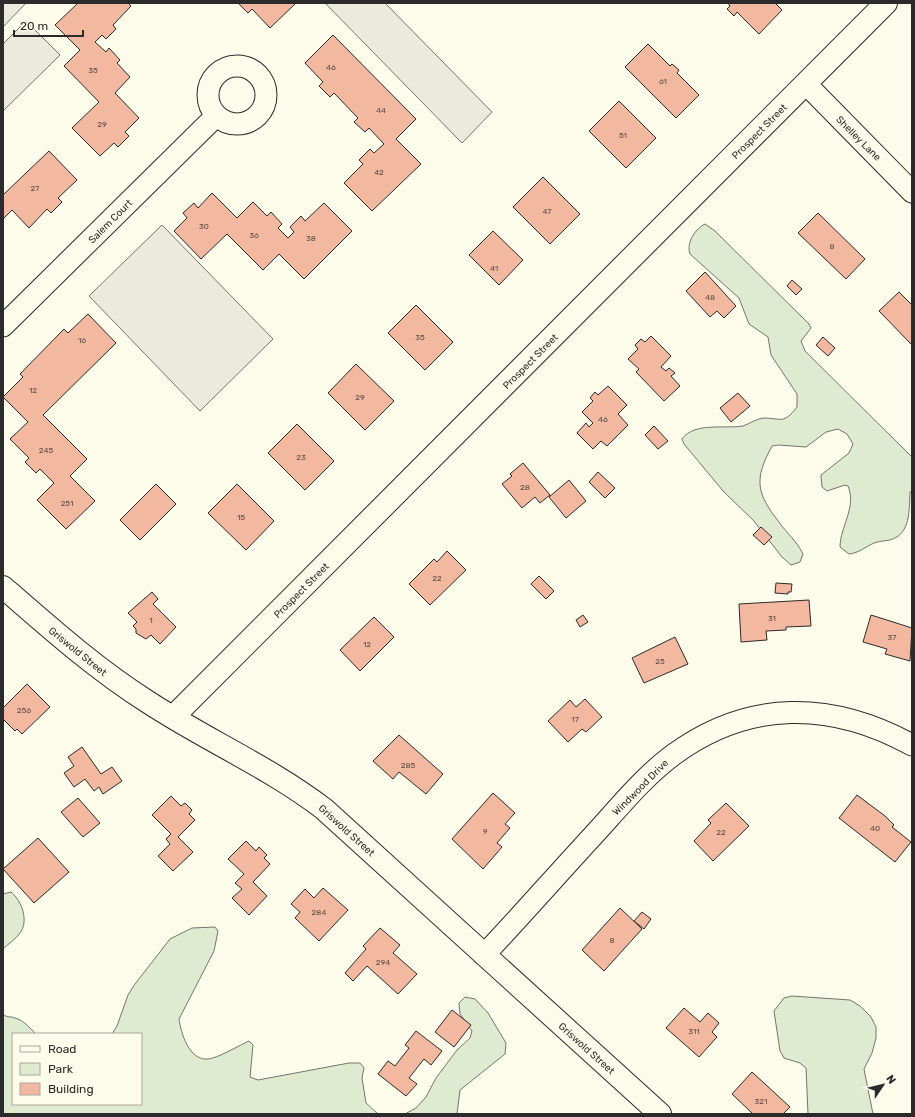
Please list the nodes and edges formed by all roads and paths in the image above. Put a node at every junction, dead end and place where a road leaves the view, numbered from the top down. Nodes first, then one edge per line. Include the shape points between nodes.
1 (886, 3) edge
2 (806, 84) junction
3 (216, 116) dead end
4 (912, 192) edge
5 (3, 326) edge
6 (3, 587) edge
7 (173, 717) junction
8 (912, 745) edge
9 (484, 955) junction
10 (660, 1114) edge

1 - 2 main road, Prospect Street
2 - 4 street, Shelley Lane
2 - 7 main road, Prospect Street
3 - 5 street, Salem Court
6 - 7 main road, Griswold Street via 93,664
7 - 9 main road, Griswold Street via 306,795
8 - 9 street, Windwood Drive via 868,724 817,713 765,715 715,730 673,755 639,786
9 - 10 main road, Griswold Street

